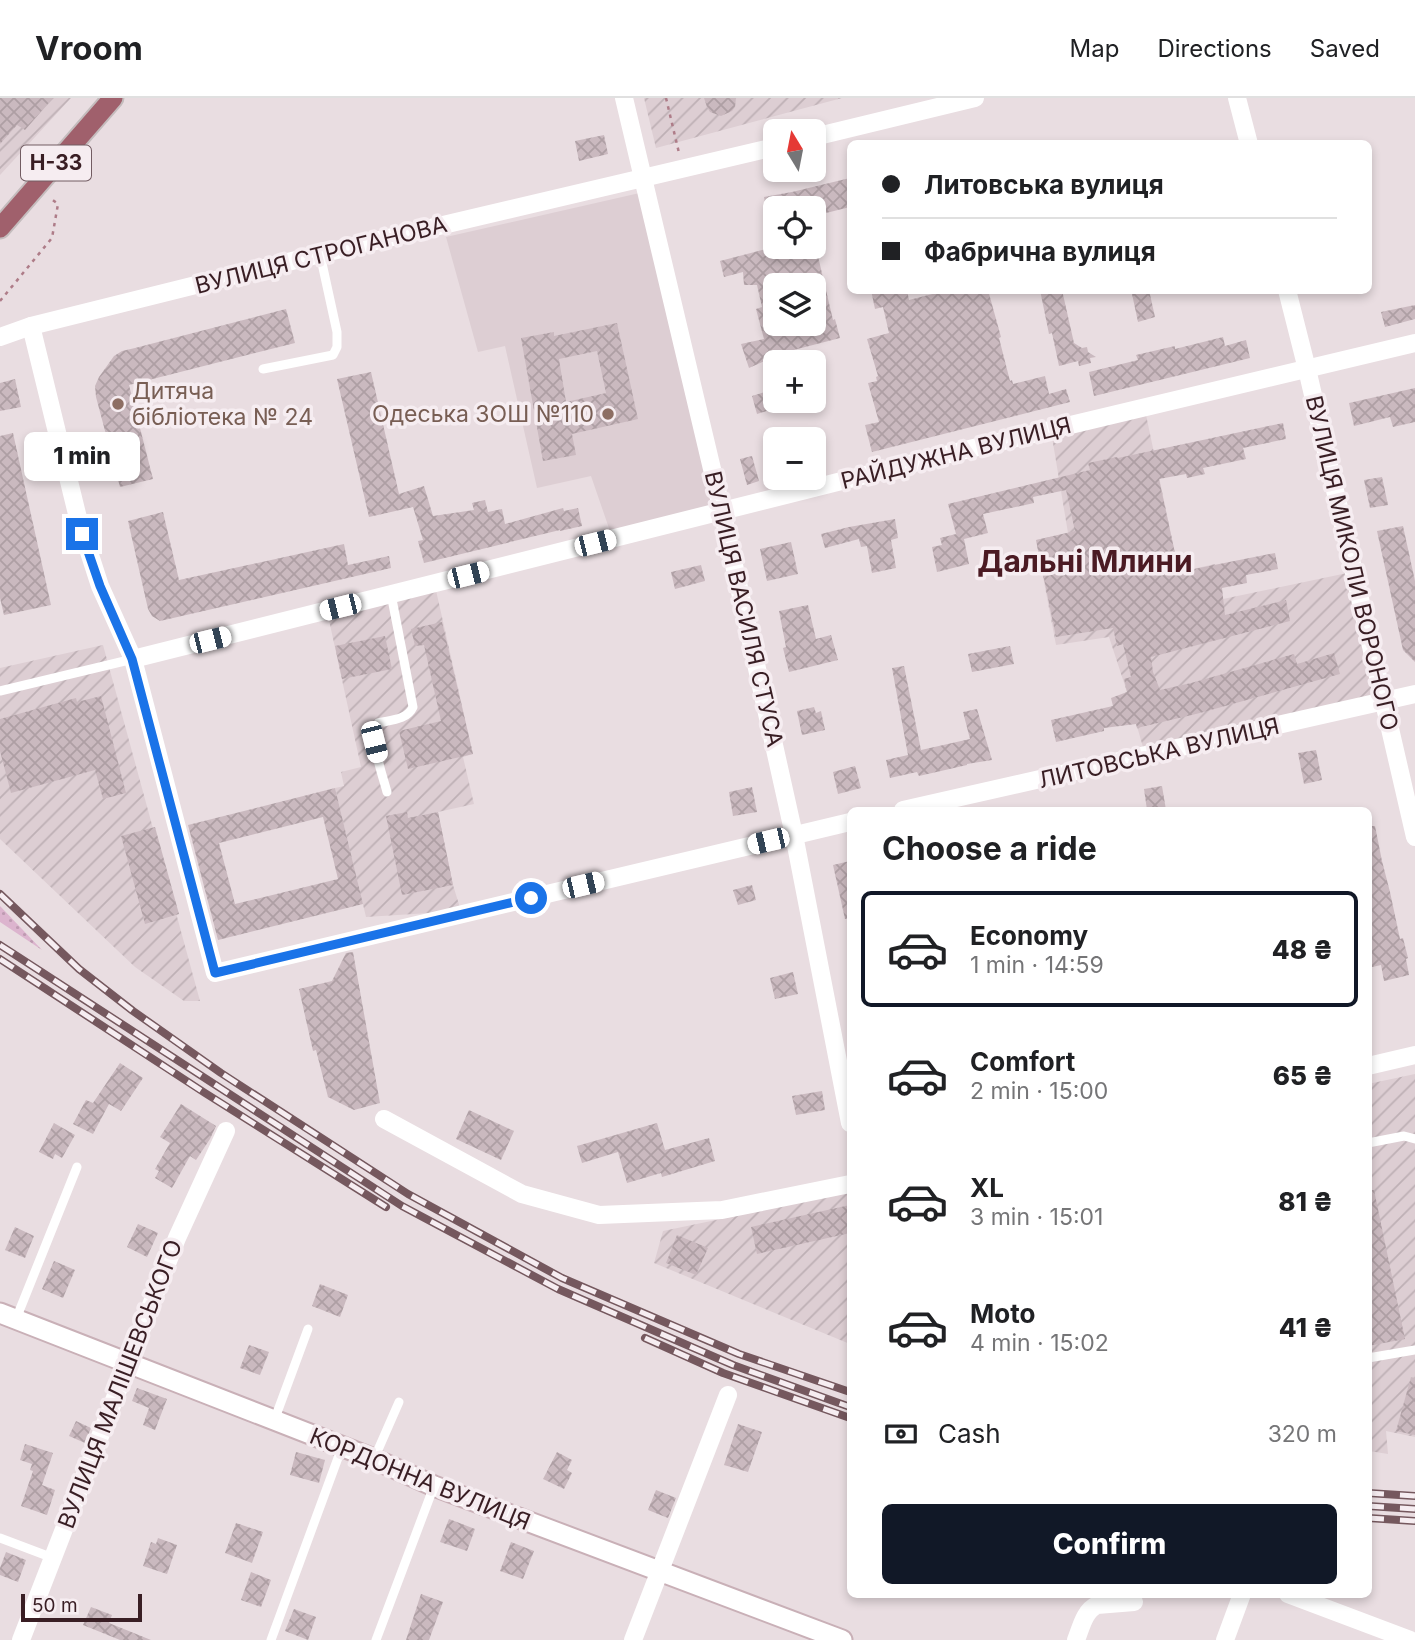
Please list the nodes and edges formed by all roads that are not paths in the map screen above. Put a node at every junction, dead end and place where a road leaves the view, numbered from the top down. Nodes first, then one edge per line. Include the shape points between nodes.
1 (113, 98) edge
2 (624, 98) edge
3 (975, 98) edge
4 (1237, 98) edge
5 (826, 134) edge
6 (1248, 140) edge
7 (763, 150) edge
8 (644, 177) junction
9 (0, 228) edge
10 (320, 254) junction
11 (1288, 294) edge
12 (31, 326) junction
13 (0, 337) edge
14 (1415, 343) edge
15 (263, 369) dead end
16 (1307, 369) junction
17 (722, 511) junction
18 (391, 594) junction
19 (132, 659) junction
20 (0, 691) edge
21 (1415, 694) edge
22 (1384, 701) junction
23 (387, 792) dead end
24 (916, 807) edge
25 (847, 823) edge
26 (794, 835) junction
27 (1415, 837) edge
28 (1415, 1055) edge
29 (1372, 1065) edge
30 (847, 1108) edge
31 (384, 1119) dead end
32 (226, 1131) dead end
33 (1415, 1139) edge
34 (1372, 1142) edge
35 (77, 1167) dead end
36 (847, 1185) edge
37 (8, 1316) edge
38 (308, 1329) dead end
39 (1415, 1350) edge
40 (1372, 1357) edge
41 (128, 1363) junction
42 (728, 1395) dead end
43 (399, 1402) dead end
44 (274, 1421) junction
45 (342, 1447) junction
46 (373, 1459) junction
47 (434, 1486) junction
48 (0, 1538) edge
49 (53, 1558) junction
50 (660, 1572) junction
51 (1241, 1598) edge
52 (1299, 1598) edge
53 (1134, 1602) dead end
54 (819, 1636) edge
55 (22, 1640) edge
56 (271, 1640) edge
57 (376, 1640) edge
58 (633, 1640) edge
59 (842, 1640) edge
60 (1076, 1640) edge
61 (1225, 1640) edge
62 (1410, 1640) edge

1 - 9 main road, Н-33
2 - 8 street, ВУЛИЦЯ ВАСИЛЯ СТУСА
3 - 5 street
4 - 6 street
7 - 8 street, ВУЛИЦЯ СТРОГАНОВА
8 - 10 street, ВУЛИЦЯ СТРОГАНОВА
8 - 17 street, ВУЛИЦЯ ВАСИЛЯ СТУСА
10 - 12 street, ВУЛИЦЯ СТРОГАНОВА
10 - 15 lane via 337,347 333,355
11 - 16 street, ВУЛИЦЯ МИКОЛИ ВОРОНОГО
12 - 13 street, ВУЛИЦЯ СТРОГАНОВА
12 - 19 street via 87,550
14 - 16 street, РАЙДУЖНА ВУЛИЦЯ
16 - 17 street, РАЙДУЖНА ВУЛИЦЯ
16 - 22 street, ВУЛИЦЯ МИКОЛИ ВОРОНОГО
17 - 18 street, РАЙДУЖНА ВУЛИЦЯ
17 - 26 street, ВУЛИЦЯ ВАСИЛЯ СТУСА
18 - 19 street, РАЙДУЖНА ВУЛИЦЯ
18 - 23 lane via 414,707 406,716 379,723 375,729
19 - 20 lane
19 - 26 street via 215,973
21 - 22 street, ЛИТОВСЬКА ВУЛИЦЯ
22 - 24 street, ЛИТОВСЬКА ВУЛИЦЯ
22 - 27 street, ВУЛИЦЯ МИКОЛИ ВОРОНОГО
25 - 26 street
26 - 30 street, ВУЛИЦЯ ВАСИЛЯ СТУСА
28 - 29 street
31 - 36 street via 522,1194 598,1215 722,1210
32 - 41 street, ВУЛИЦЯ МАЛІШЕВСЬКОГО via 177,1238
33 - 34 lane via 1404,1136
35 - 37 lane
37 - 41 main road, КОРДОННА ВУЛИЦЯ
38 - 44 lane
39 - 40 lane
41 - 44 main road, КОРДОННА ВУЛИЦЯ
41 - 49 street, ВУЛИЦЯ МАЛІШЕВСЬКОГО
42 - 50 street
43 - 46 lane
44 - 45 main road, КОРДОННА ВУЛИЦЯ
45 - 46 main road, КОРДОННА ВУЛИЦЯ
45 - 56 lane
46 - 47 main road, КОРДОННА ВУЛИЦЯ
47 - 50 main road, КОРДОННА ВУЛИЦЯ
47 - 57 lane
48 - 49 lane
49 - 55 street, ВУЛИЦЯ МАЛІШЕВСЬКОГО
50 - 54 main road, КОРДОННА ВУЛИЦЯ
50 - 58 street
51 - 61 street
52 - 62 street
53 - 60 street via 1091,1607
54 - 59 main road, КОРДОННА ВУЛИЦЯ

